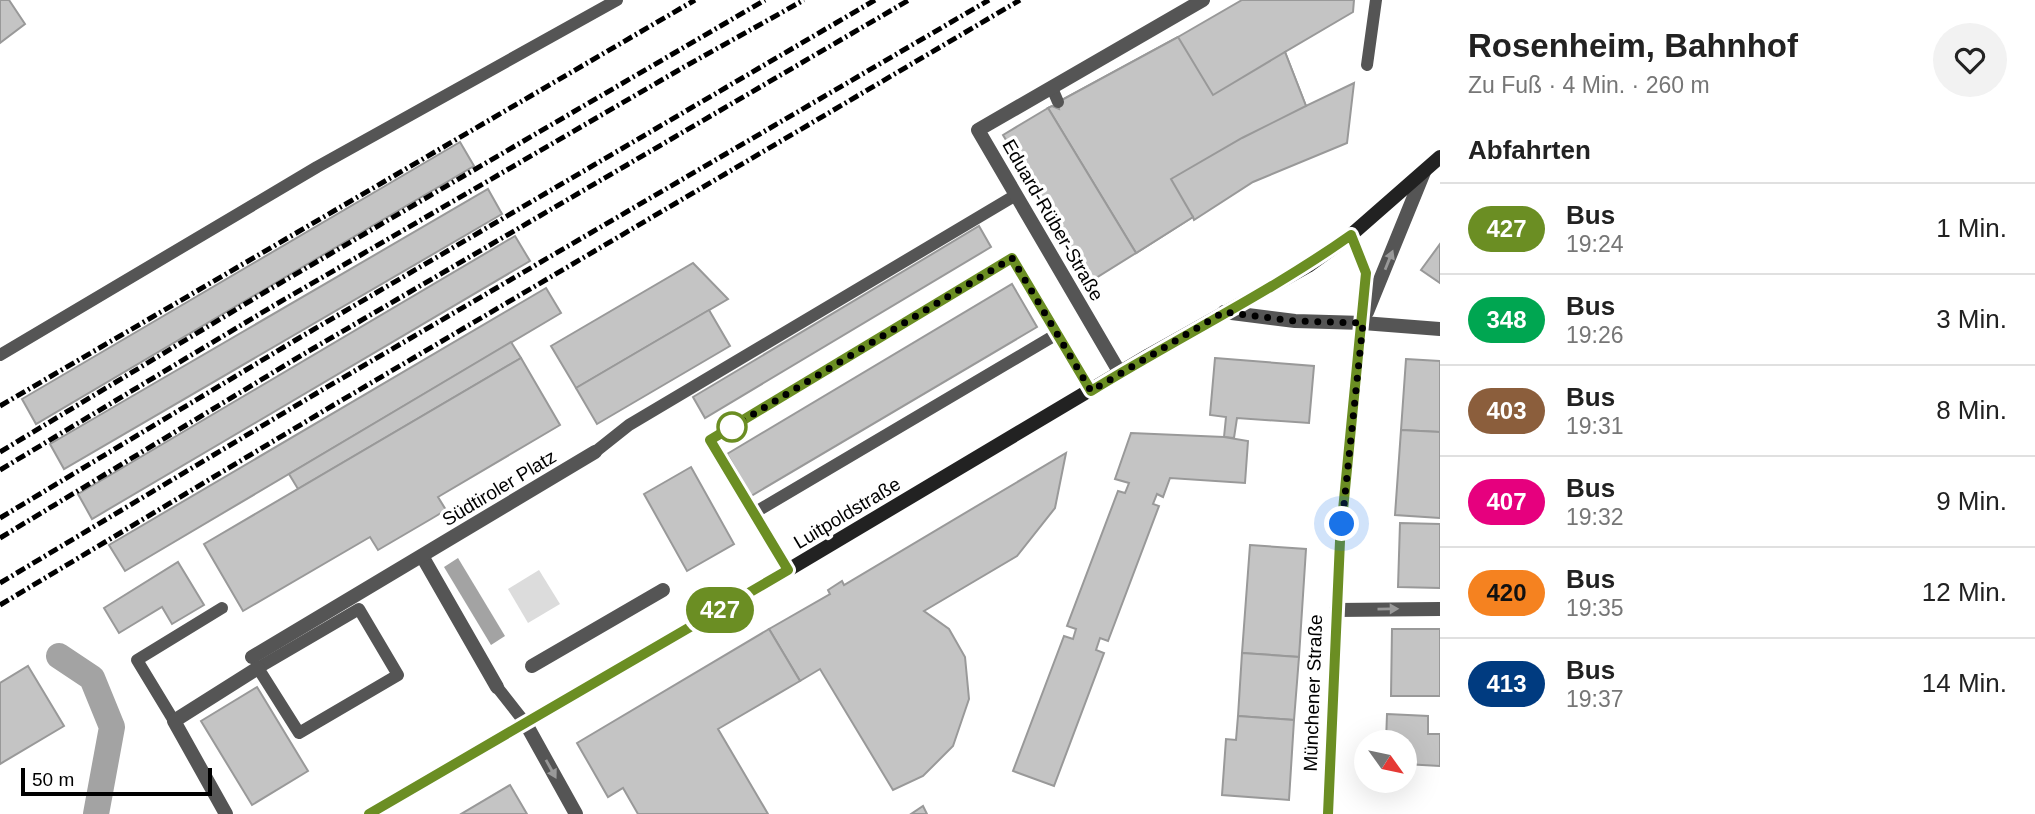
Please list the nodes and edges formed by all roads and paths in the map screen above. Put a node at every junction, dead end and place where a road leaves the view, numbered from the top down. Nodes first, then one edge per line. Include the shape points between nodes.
1 (617, 0) edge
2 (1203, 0) edge
3 (1376, 0) edge
4 (1367, 65) dead end
5 (1052, 88) junction
6 (1058, 102) dead end
7 (1440, 158) edge
8 (1424, 172) junction
9 (1016, 195) junction
10 (1351, 235) junction
11 (1224, 312) junction
12 (1363, 323) junction
13 (1440, 329) edge
14 (1057, 334) junction
15 (0, 355) edge
16 (1120, 373) junction
17 (1091, 391) junction
18 (596, 452) joint
19 (754, 513) junction
20 (422, 556) junction
21 (788, 570) junction
22 (663, 590) dead end
23 (222, 608) dead end
24 (1440, 609) edge
25 (1336, 610) junction
26 (255, 663) junction
27 (532, 666) dead end
28 (497, 687) joint
29 (174, 721) junction
30 (526, 724) junction
31 (226, 814) edge
32 (369, 814) edge
33 (576, 814) edge
34 (1328, 814) edge

1 - 15 lane via 317,167
2 - 5 street, Eduard-Rüber-Straße
3 - 4 lane
5 - 6 lane
5 - 9 street, Eduard-Rüber-Straße via 978,130
7 - 8 main road, Münchener Straße
8 - 10 main road, Münchener Straße
12 -> 8 street, Münchener Straße
9 - 16 street, Eduard-Rüber-Straße
9 - 18 lane via 629,425
10 - 11 main road, Münchener Straße via 1308,266
10 - 12 street, Münchener Straße via 1366,273
11 - 12 street
11 - 16 main road, Luitpoldstraße
12 - 13 street
12 - 25 street, Münchener Straße
14 - 17 lane
14 - 19 lane
14 - 19 lane via 1012,258 952,293 710,440
16 - 17 main road, Luitpoldstraße
17 - 21 main road, Luitpoldstraße
18 - 20 street, Südtiroler Platz
19 - 21 lane
20 - 26 street, Südtiroler Platz
20 - 28 street
21 - 30 main road, Luitpoldstraße
22 - 27 street
23 - 29 lane via 137,660
25 -> 24 street
25 - 34 street, Münchener Straße
26 - 26 lane, Südtiroler Platz via 299,733 398,675 359,609
26 - 29 street, Südtiroler Platz
28 - 30 lane
29 - 31 street
30 - 32 main road, Luitpoldstraße
30 -> 33 street

